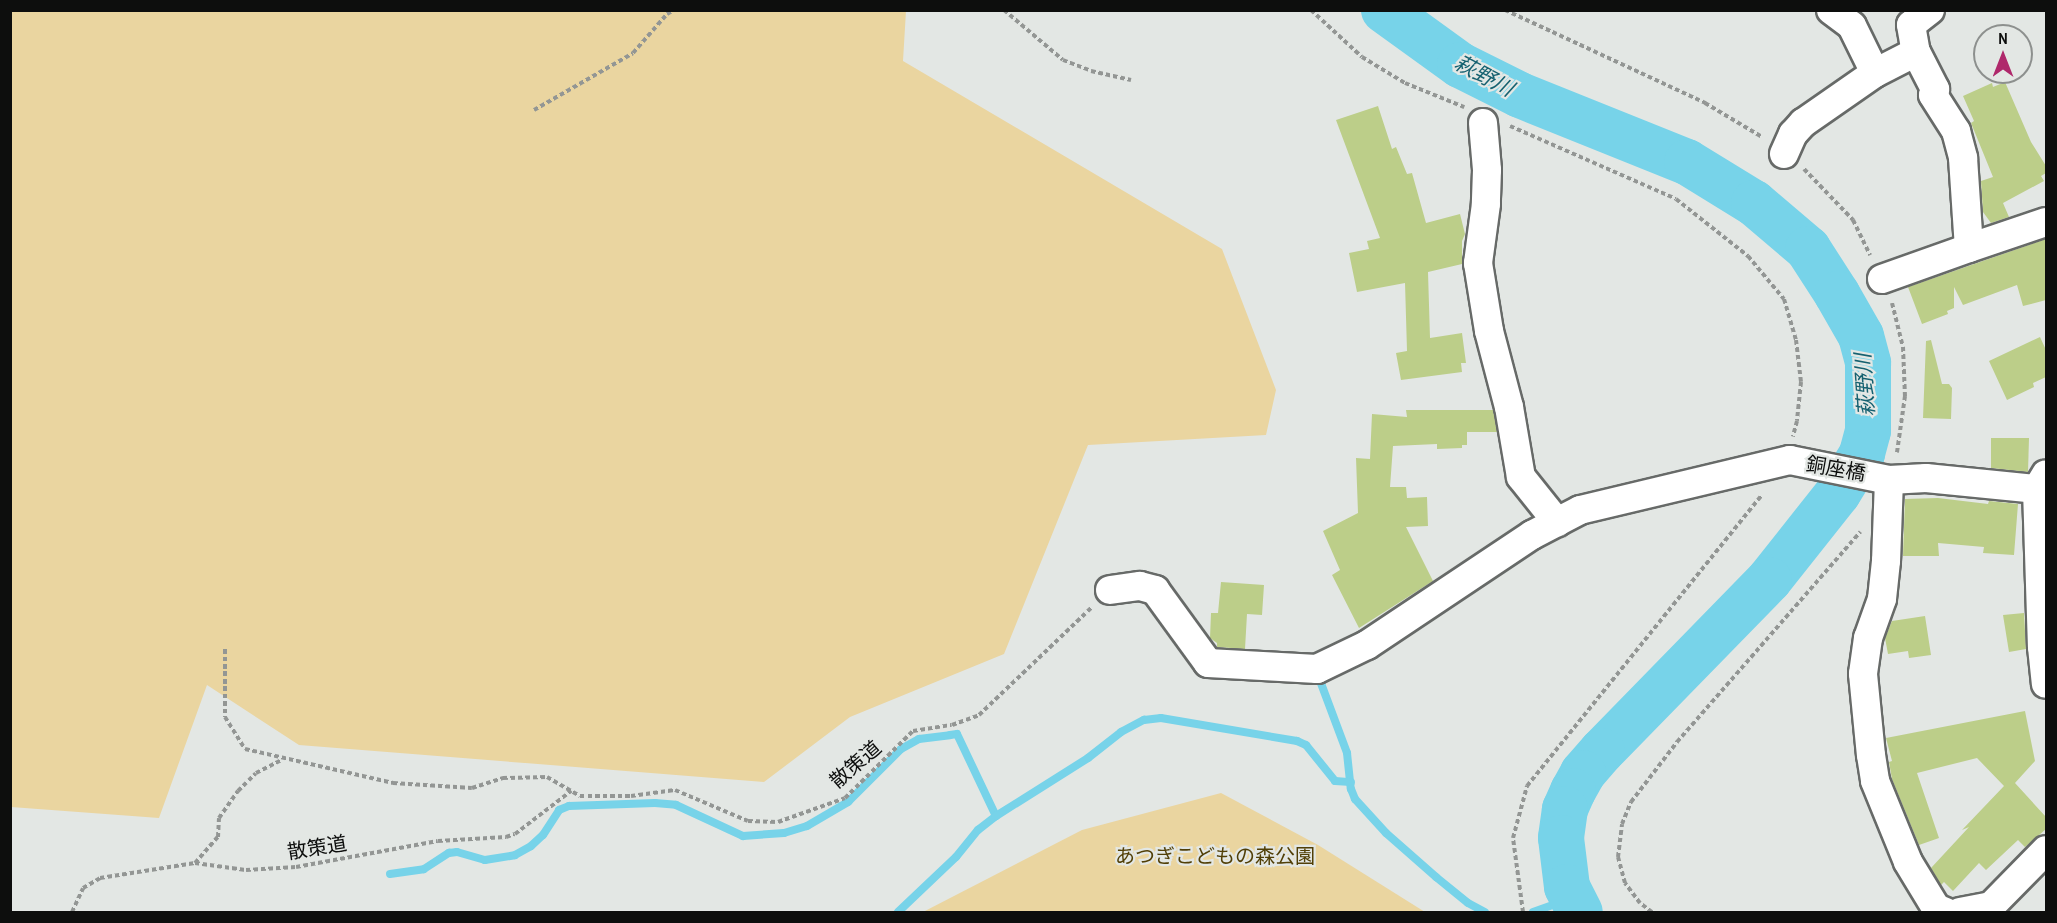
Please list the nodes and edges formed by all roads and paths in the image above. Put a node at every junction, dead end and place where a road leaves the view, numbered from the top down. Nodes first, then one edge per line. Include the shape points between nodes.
1 (674, 10) edge
2 (1004, 10) edge
3 (1311, 10) edge
4 (1505, 10) edge
5 (1831, 10) edge
6 (1930, 10) edge
7 (1916, 52) junction
8 (1875, 73) junction
9 (1131, 81) dead end
10 (534, 110) dead end
11 (1482, 123) junction
12 (1784, 154) junction
13 (2046, 222) edge
14 (1969, 248) junction
15 (1882, 279) junction
16 (1788, 460) junction
17 (1885, 478) junction
18 (2042, 481) edge
19 (1557, 522) junction
20 (1864, 527) dead end
21 (1110, 590) joint
22 (225, 649) dead end
23 (2046, 684) edge
24 (282, 759) junction
25 (572, 791) junction
26 (2046, 850) edge
27 (195, 863) junction
28 (1995, 909) edge
29 (72, 912) edge
30 (1523, 912) edge
31 (1652, 912) edge
32 (1946, 912) edge
33 (1960, 912) edge

1 - 10 path via 633,53
2 - 9 path via 1063,60
3 - 11 path via 1362,57 1405,84 1464,107
4 - 12 path via 1706,103
5 - 8 street via 1851,26
6 - 7 street via 1911,25
7 - 8 street
7 - 14 street via 1935,89 1933,95 1956,131 1963,158
8 - 12 street via 1803,123 1792,134
11 - 16 path via 1507,124 1676,199 1748,256 1784,299 1796,340 1801,382
11 - 19 street via 1487,193 1478,263 1489,331 1509,407 1521,477
12 - 15 path via 1811,174 1852,220
13 - 14 street
14 - 15 street
15 - 17 path via 1892,301 1903,347 1905,396 1900,441
16 - 17 street, 銅座橋
16 - 19 street via 1580,510
16 - 30 path via 1527,786 1513,838
17 - 18 street, 銅座橋
17 - 32 street via 1886,561 1882,599 1868,638 1863,674 1871,755 1875,781 1908,862 1936,908
18 - 23 street via 2042,647
19 - 21 street via 1367,645 1317,669 1208,663 1155,590 1140,586
20 - 31 path via 1677,742 1631,802 1622,824 1618,857 1625,883
21 - 25 path, 散策道 via 979,715 952,725 913,731 845,798 778,822 748,821 675,790 631,796 579,796
22 - 24 path, 散策道 via 225,717 244,749
24 - 25 path, 散策道 via 393,783 472,788 503,778 547,777
24 - 27 path via 256,773 238,791 219,818 218,837
25 - 27 path, 散策道 via 506,837 438,841 296,867 246,870
26 - 28 street
27 - 29 path, 散策道 via 100,878 83,888
28 - 33 street

